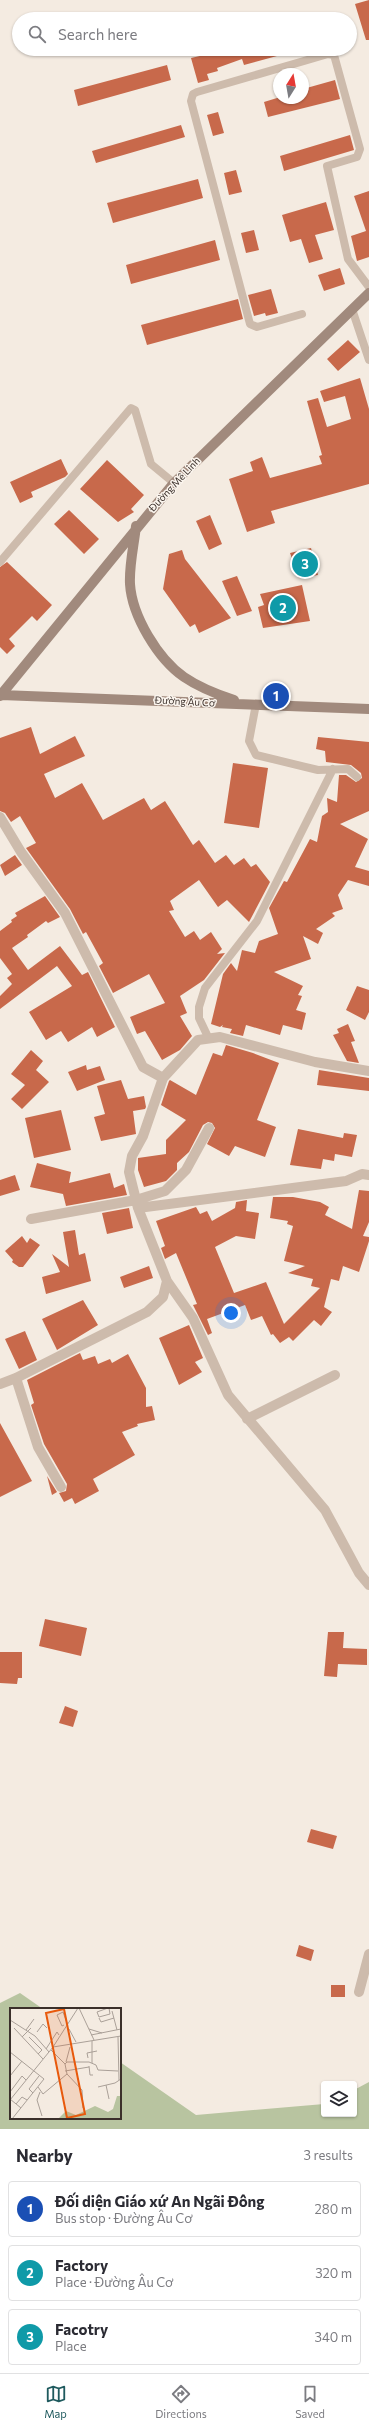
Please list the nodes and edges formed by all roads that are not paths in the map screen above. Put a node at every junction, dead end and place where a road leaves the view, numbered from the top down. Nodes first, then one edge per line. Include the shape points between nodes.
1 (321, 56) edge
2 (334, 56) edge
3 (369, 287) edge
4 (369, 293) edge
5 (352, 309) junction
6 (302, 314) dead end
7 (369, 360) edge
8 (174, 482) junction
9 (136, 526) junction
10 (0, 562) edge
11 (0, 696) edge
12 (252, 704) junction
13 (369, 709) edge
14 (333, 769) junction
15 (357, 777) dead end
16 (0, 817) edge
17 (208, 1037) junction
18 (369, 1071) edge
19 (163, 1078) junction
20 (209, 1128) dead end
21 (369, 1175) edge
22 (137, 1204) junction
23 (31, 1219) dead end
24 (167, 1281) junction
25 (334, 1375) dead end
26 (16, 1378) junction
27 (0, 1384) edge
28 (247, 1418) junction
29 (61, 1487) dead end
30 (369, 1585) edge
31 (369, 1954) edge
32 (359, 1992) dead end

1 - 6 lane via 196,92 191,101 250,324 257,327
2 - 3 lane via 360,149 357,157 327,166 348,259
4 - 5 main road, Đường Mê Linh
5 - 7 lane
5 - 8 main road, Đường Mê Linh
8 - 9 main road, Đường Mê Linh
8 - 10 lane via 151,464 136,410 131,408
9 - 11 main road, Đường Mê Linh
9 - 12 main road via 130,585 145,632 162,655 183,676 208,691
11 - 12 main road, Đường Âu Cơ
12 - 13 main road, Đường Âu Cơ
12 - 14 lane via 249,741 256,755 318,770
14 - 15 lane via 348,769
14 - 17 lane via 257,921 206,988 199,1007 199,1018
16 - 19 street via 21,852 65,913 143,1067
17 - 18 street via 220,1037 314,1062
17 - 19 street via 198,1040
19 - 22 street via 143,1136 132,1156 129,1172
20 - 22 street via 186,1170 165,1192
21 - 22 street via 362,1174 346,1182
22 - 23 street
22 - 24 street
24 - 26 street via 163,1297 147,1312
24 - 28 street via 193,1318 228,1395
25 - 28 street
26 - 27 street
26 - 29 street via 38,1447
28 - 30 street via 324,1510
31 - 32 street

